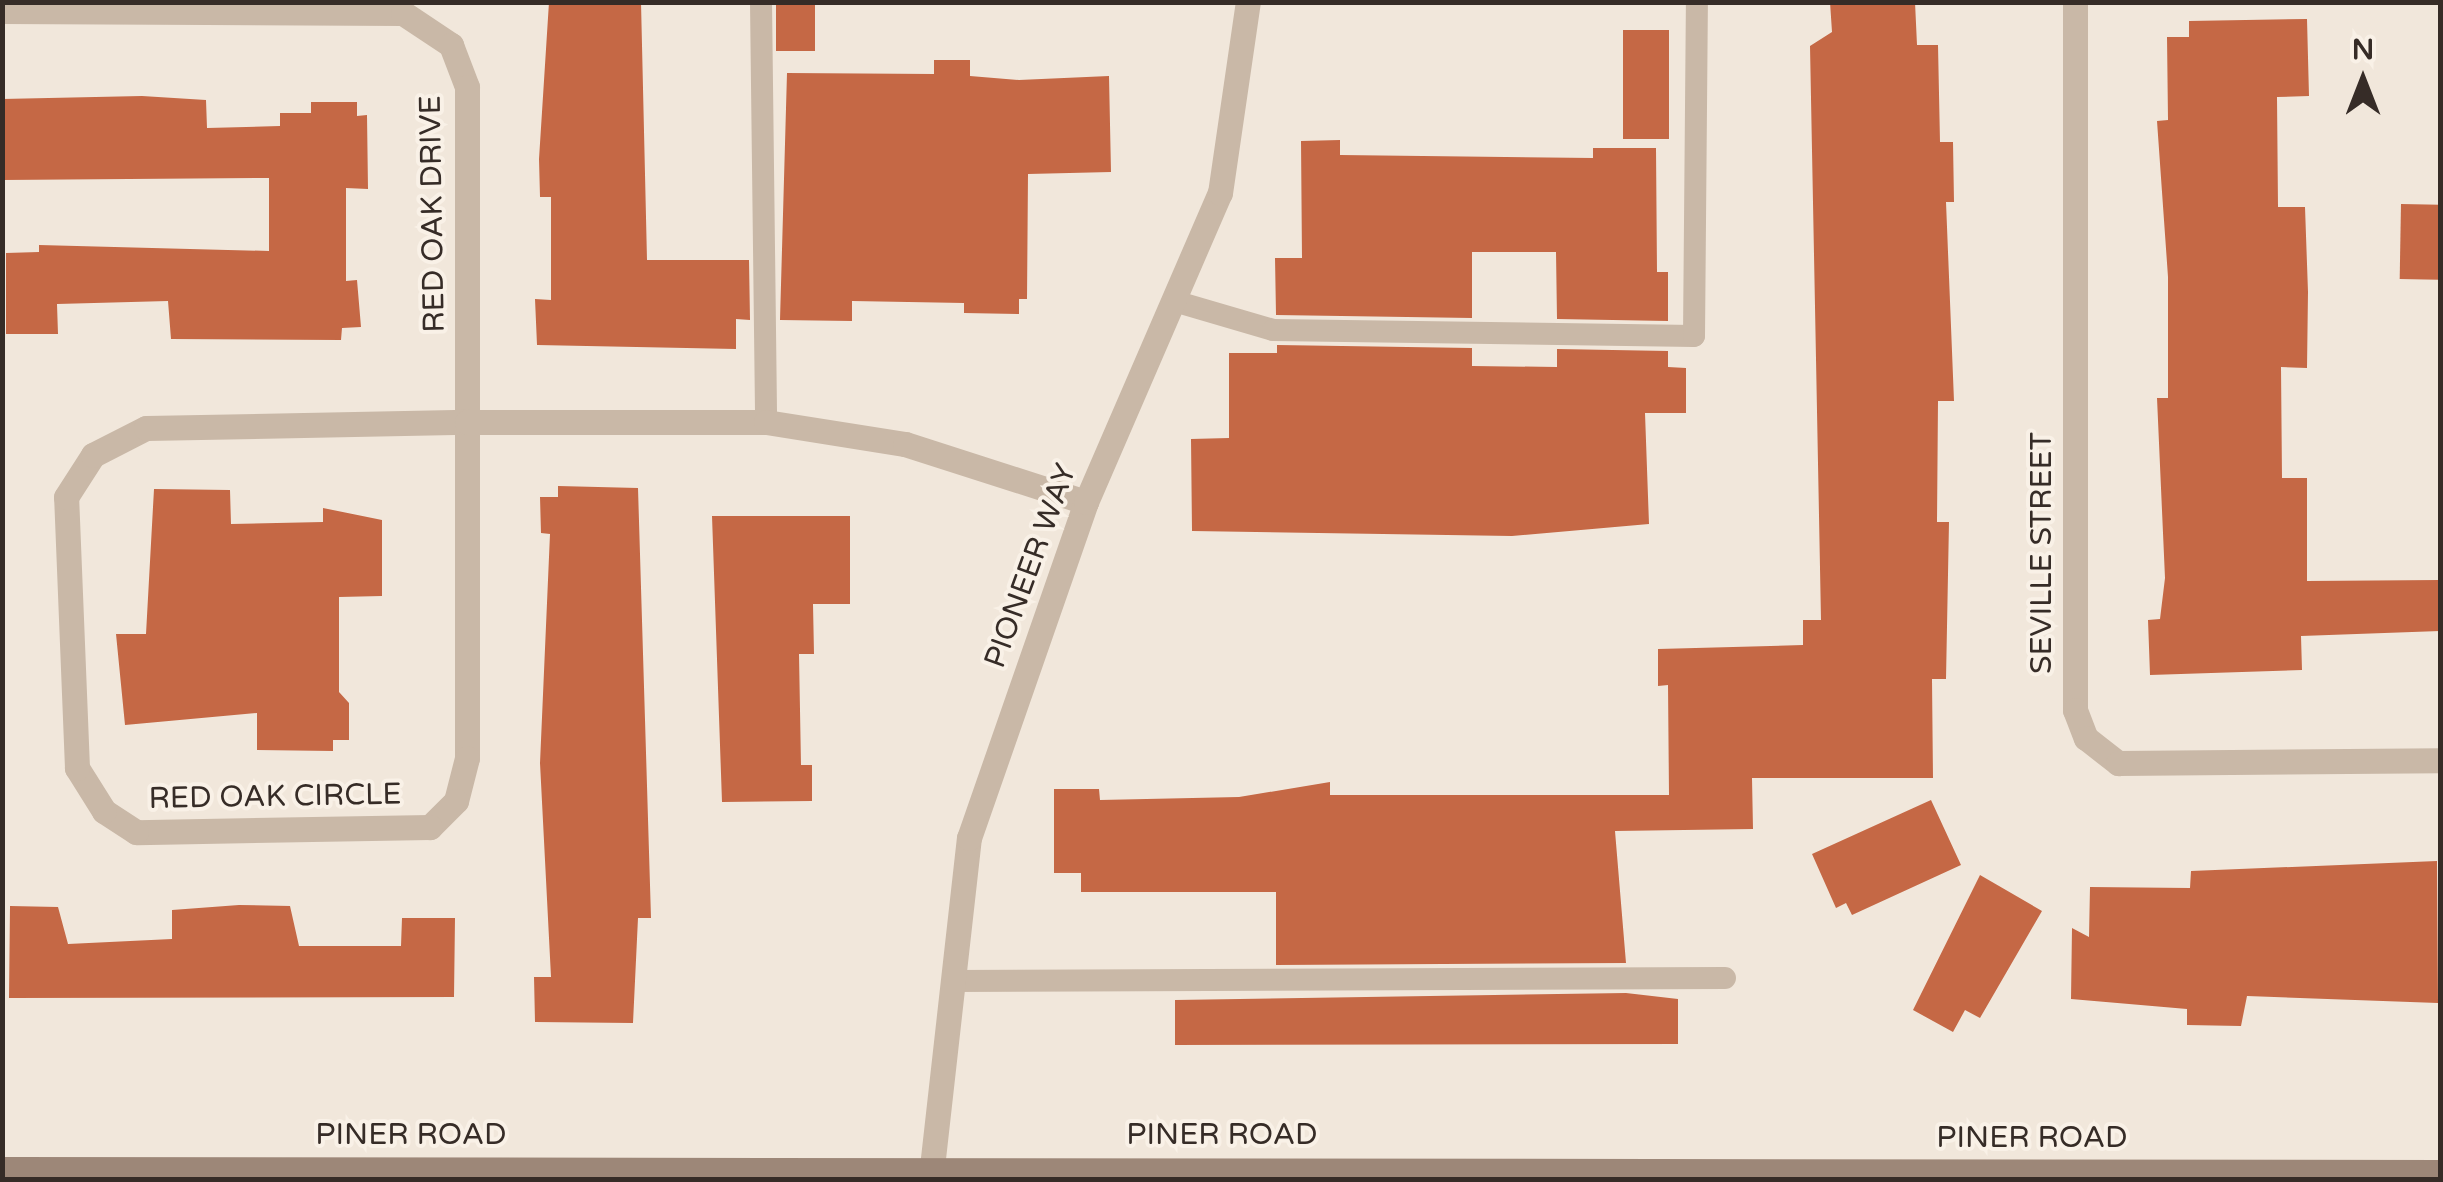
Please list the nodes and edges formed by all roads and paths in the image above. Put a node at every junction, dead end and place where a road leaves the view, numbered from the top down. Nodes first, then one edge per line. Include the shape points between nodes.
1 (760, 2) edge
2 (1248, 2) edge
3 (1696, 2) edge
4 (2074, 2) edge
5 (2, 11) edge
6 (1174, 301) junction
7 (467, 422) junction
8 (766, 422) junction
9 (1086, 502) junction
10 (2440, 760) edge
11 (1726, 978) dead end
12 (953, 981) junction
13 (932, 1167) junction
14 (2, 1169) edge
15 (2440, 1172) edge

1 - 8 lane
2 - 6 street, PIONEER WAY via 1220,194
3 - 6 lane via 1694,336 1273,330
4 - 10 street, SEVILLE STREET via 2074,710 2086,738 2118,763
5 - 7 street, RED OAK DRIVE via 403,13 451,44 467,87
6 - 9 street, PIONEER WAY
7 - 7 street, RED OAK CIRCLE via 146,428 93,454 66,497 77,768 104,811 136,832 430,827 456,800 467,758
7 - 8 street, RED OAK CIRCLE
8 - 9 street, RED OAK CIRCLE via 905,444
9 - 12 street, PIONEER WAY via 969,838
11 - 12 lane
12 - 13 street, PIONEER WAY
13 - 14 main road, PINER ROAD
13 - 15 main road, PINER ROAD

